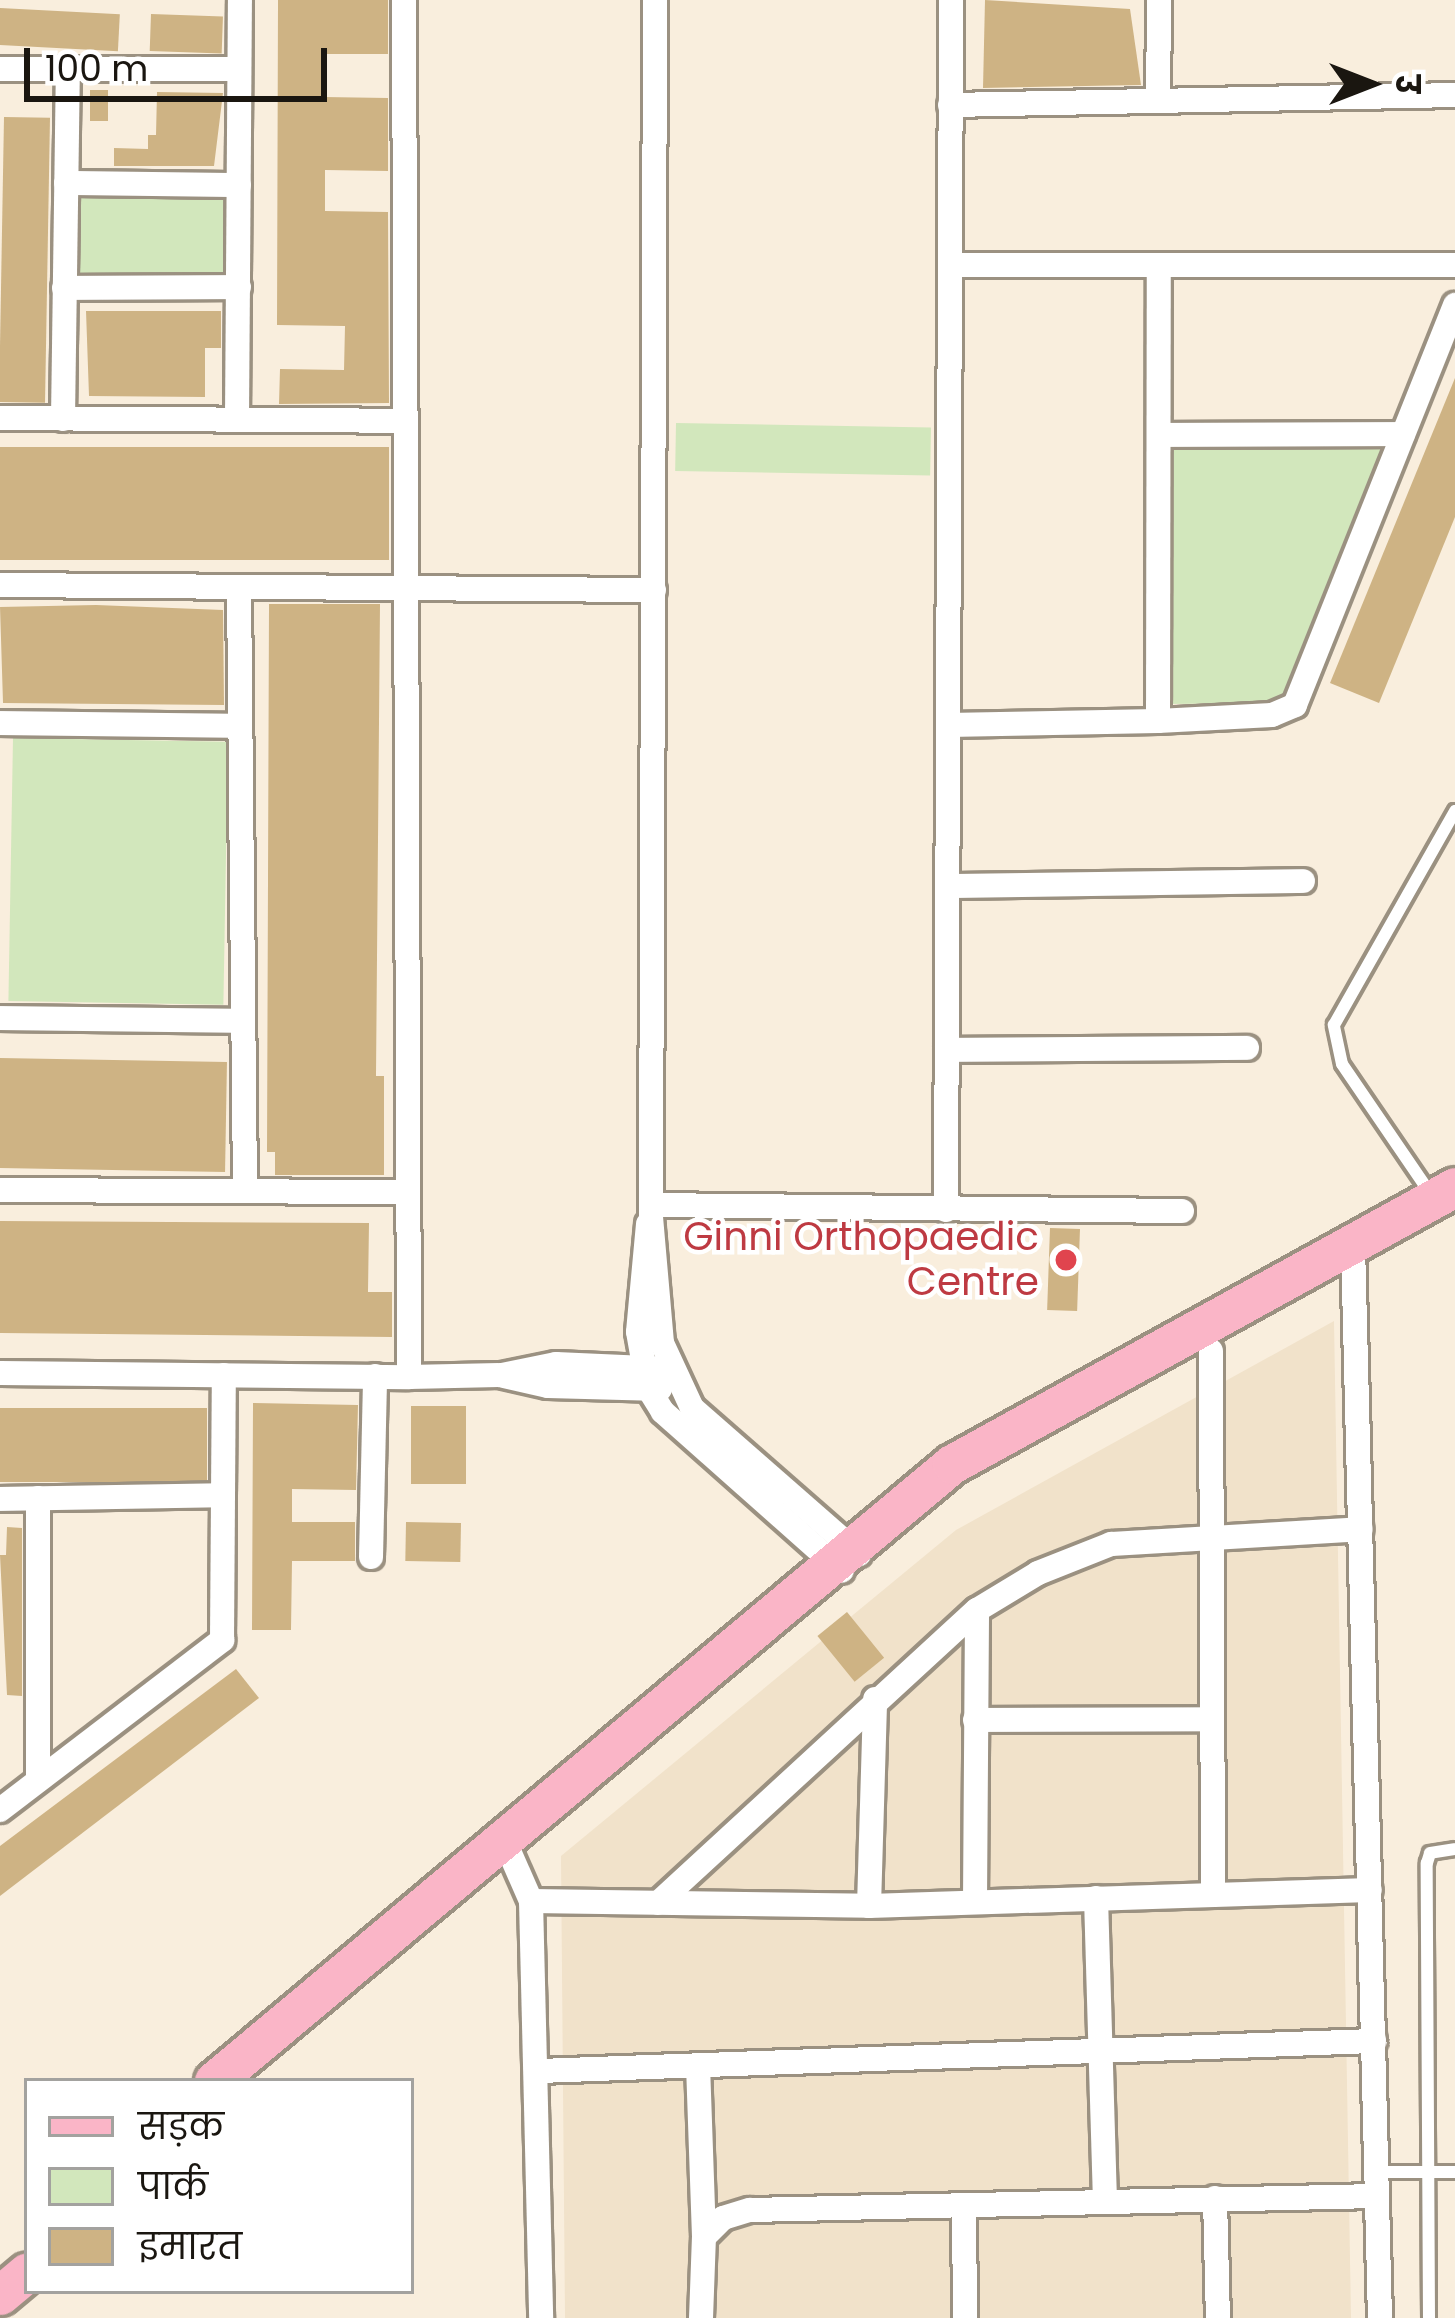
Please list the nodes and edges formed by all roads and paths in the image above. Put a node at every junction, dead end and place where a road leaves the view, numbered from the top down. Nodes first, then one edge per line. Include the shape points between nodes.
1 (240, 0) edge
2 (404, 0) edge
3 (656, 0) edge
4 (951, 0) edge
5 (1159, 0) edge
6 (0, 69) edge
7 (68, 69) junction
8 (239, 69) junction
9 (1455, 95) edge
10 (1158, 101) junction
11 (950, 105) junction
12 (66, 183) junction
13 (238, 185) junction
14 (950, 265) junction
15 (1159, 265) junction
16 (1455, 265) edge
17 (238, 287) junction
18 (64, 288) junction
19 (1455, 305) edge
20 (0, 418) edge
21 (62, 419) junction
22 (236, 420) junction
23 (404, 421) junction
24 (1403, 434) junction
25 (1159, 436) junction
26 (0, 585) edge
27 (238, 587) junction
28 (404, 588) junction
29 (654, 590) junction
30 (1158, 722) junction
31 (0, 723) edge
32 (948, 725) junction
33 (240, 726) junction
34 (1455, 811) edge
35 (1303, 881) dead end
36 (948, 886) junction
37 (0, 1018) edge
38 (243, 1021) junction
39 (1247, 1048) dead end
40 (947, 1050) junction
41 (0, 1190) edge
42 (244, 1191) junction
43 (404, 1192) junction
44 (1448, 1202) edge
45 (946, 1210) junction
46 (1182, 1210) dead end
47 (651, 1211) junction
48 (1354, 1259) junction
49 (1211, 1351) junction
50 (0, 1373) edge
51 (224, 1375) junction
52 (375, 1376) junction
53 (409, 1377) junction
54 (659, 1379) junction
55 (223, 1495) junction
56 (38, 1498) junction
57 (0, 1499) edge
58 (1360, 1529) junction
59 (1211, 1537) junction
60 (371, 1557) dead end
61 (848, 1560) junction
62 (976, 1610) junction
63 (875, 1700) junction
64 (1212, 1719) junction
65 (975, 1720) junction
66 (38, 1780) junction
67 (0, 1810) edge
68 (508, 1843) junction
69 (1455, 1849) edge
70 (1370, 1890) junction
71 (1213, 1894) junction
72 (1096, 1898) junction
73 (532, 1901) junction
74 (975, 1902) junction
75 (658, 1903) junction
76 (869, 1906) junction
77 (1374, 2042) junction
78 (1102, 2051) junction
79 (698, 2065) junction
80 (539, 2071) junction
81 (218, 2078) edge
82 (251, 2078) edge
83 (1430, 2172) junction
84 (1455, 2172) edge
85 (1377, 2184) junction
86 (1216, 2198) junction
87 (1105, 2201) junction
88 (964, 2205) junction
89 (704, 2237) junction
90 (24, 2244) edge
91 (0, 2264) edge
92 (24, 2275) edge
93 (0, 2295) edge
94 (541, 2318) edge
95 (701, 2318) edge
96 (965, 2318) edge
97 (1217, 2318) edge
98 (1380, 2318) edge
99 (1429, 2318) edge

1 - 8 street
2 - 23 street
3 - 29 street
4 - 11 street
5 - 10 street
6 - 7 street
7 - 8 street
7 - 12 street
8 - 13 street
9 - 10 street
10 - 11 street
11 - 14 street
12 - 13 street
12 - 18 street
13 - 17 street
14 - 15 street
14 - 32 street
15 - 16 street
15 - 25 street
17 - 18 street
17 - 22 street
18 - 21 street
19 - 24 street
20 - 21 street
21 - 22 street
22 - 23 street
23 - 28 street
24 - 25 street
24 - 30 street via 1295,705 1272,715
25 - 30 street
26 - 27 street
27 - 28 street
27 - 33 street
28 - 29 street
28 - 43 street
29 - 47 street
30 - 32 street
31 - 33 street
32 - 36 street
33 - 38 street
34 - 44 lane via 1334,1025 1342,1064
35 - 36 street
36 - 40 street
37 - 38 street
38 - 42 street
39 - 40 street
40 - 45 street
41 - 42 street
42 - 43 street
43 - 53 street
44 - 48 main road
45 - 46 street
45 - 47 street
47 - 54 street
48 - 49 main road
48 - 58 street
48 - 61 main road via 952,1464
49 - 59 street
49 - 61 main road via 1000,1464
50 - 51 street
51 - 52 street
51 - 55 street
52 - 53 street
52 - 60 street
53 - 54 street via 502,1376 548,1386
54 - 61 street via 662,1412
55 - 56 street
55 - 66 street via 222,1640
56 - 57 street
56 - 66 street
58 - 59 street
58 - 70 street
59 - 62 street via 1112,1544 1071,1556
59 - 64 street
61 - 68 main road
62 - 63 street
62 - 65 street
63 - 75 street
63 - 76 street
64 - 65 street
64 - 71 street
65 - 74 street
66 - 67 street
68 - 73 street
68 - 81 main road
68 - 82 main road
69 - 83 lane via 1430,1853 1427,1863
70 - 71 street
70 - 77 street
71 - 72 street
72 - 74 street
72 - 78 street
73 - 75 street
73 - 80 street
74 - 76 street
75 - 76 street
77 - 78 street
77 - 85 street
78 - 79 street
78 - 87 street
79 - 80 street
79 - 89 street
80 - 94 street
83 - 84 lane
83 - 85 lane
83 - 99 lane
85 - 86 street
85 - 98 street
86 - 87 street
86 - 97 street
87 - 88 street
88 - 89 street via 749,2210 723,2218
88 - 96 street
89 - 95 street
90 - 91 main road
92 - 93 main road

